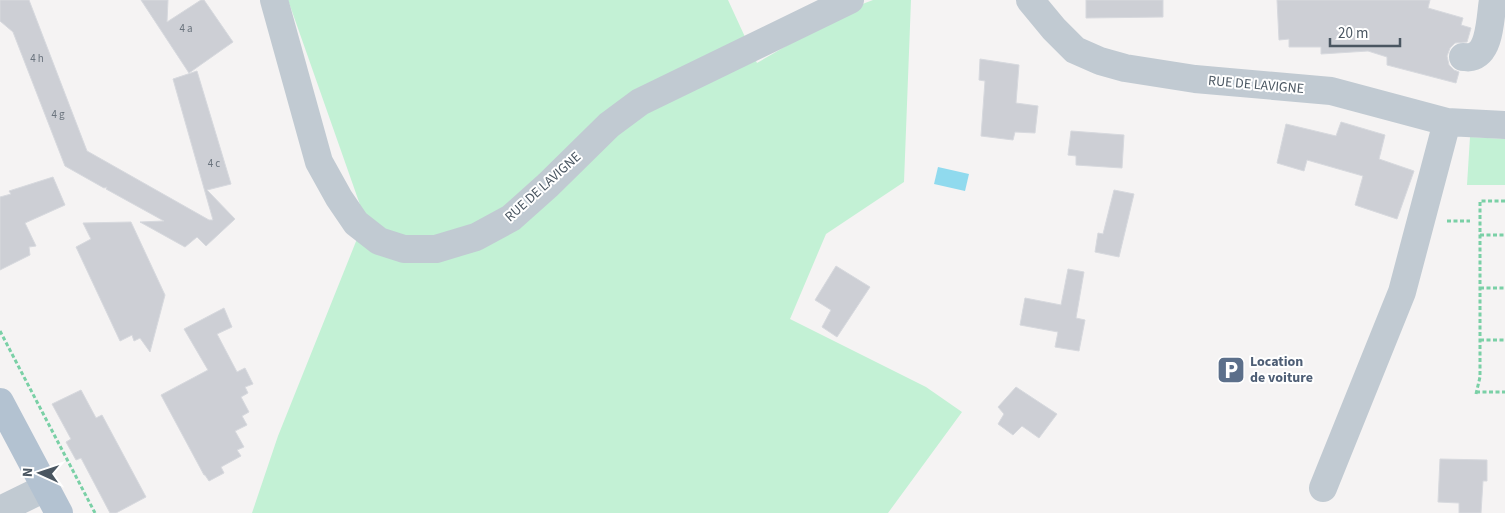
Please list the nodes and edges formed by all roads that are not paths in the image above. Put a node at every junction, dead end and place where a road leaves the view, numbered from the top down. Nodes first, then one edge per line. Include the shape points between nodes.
1 (274, 0) edge
2 (850, 0) edge
3 (1030, 0) edge
4 (1493, 0) edge
5 (1463, 57) dead end
6 (1447, 122) junction
7 (1505, 125) edge
8 (0, 402) edge
9 (45, 488) junction
10 (1323, 488) dead end
11 (0, 510) edge
12 (58, 513) edge

1 - 2 street, RUE DE LAVIGNE via 320,162 339,198 356,223 379,241 404,248 428,249 476,236 511,218 609,125 640,102
3 - 6 street, RUE DE LAVIGNE via 1075,50 1100,61 1203,80 1331,91
4 - 5 street via 1484,48 1471,58
6 - 7 street, RUE DE LAVIGNE
6 - 10 street via 1402,292
8 - 9 main road
9 - 11 street
9 - 12 main road

